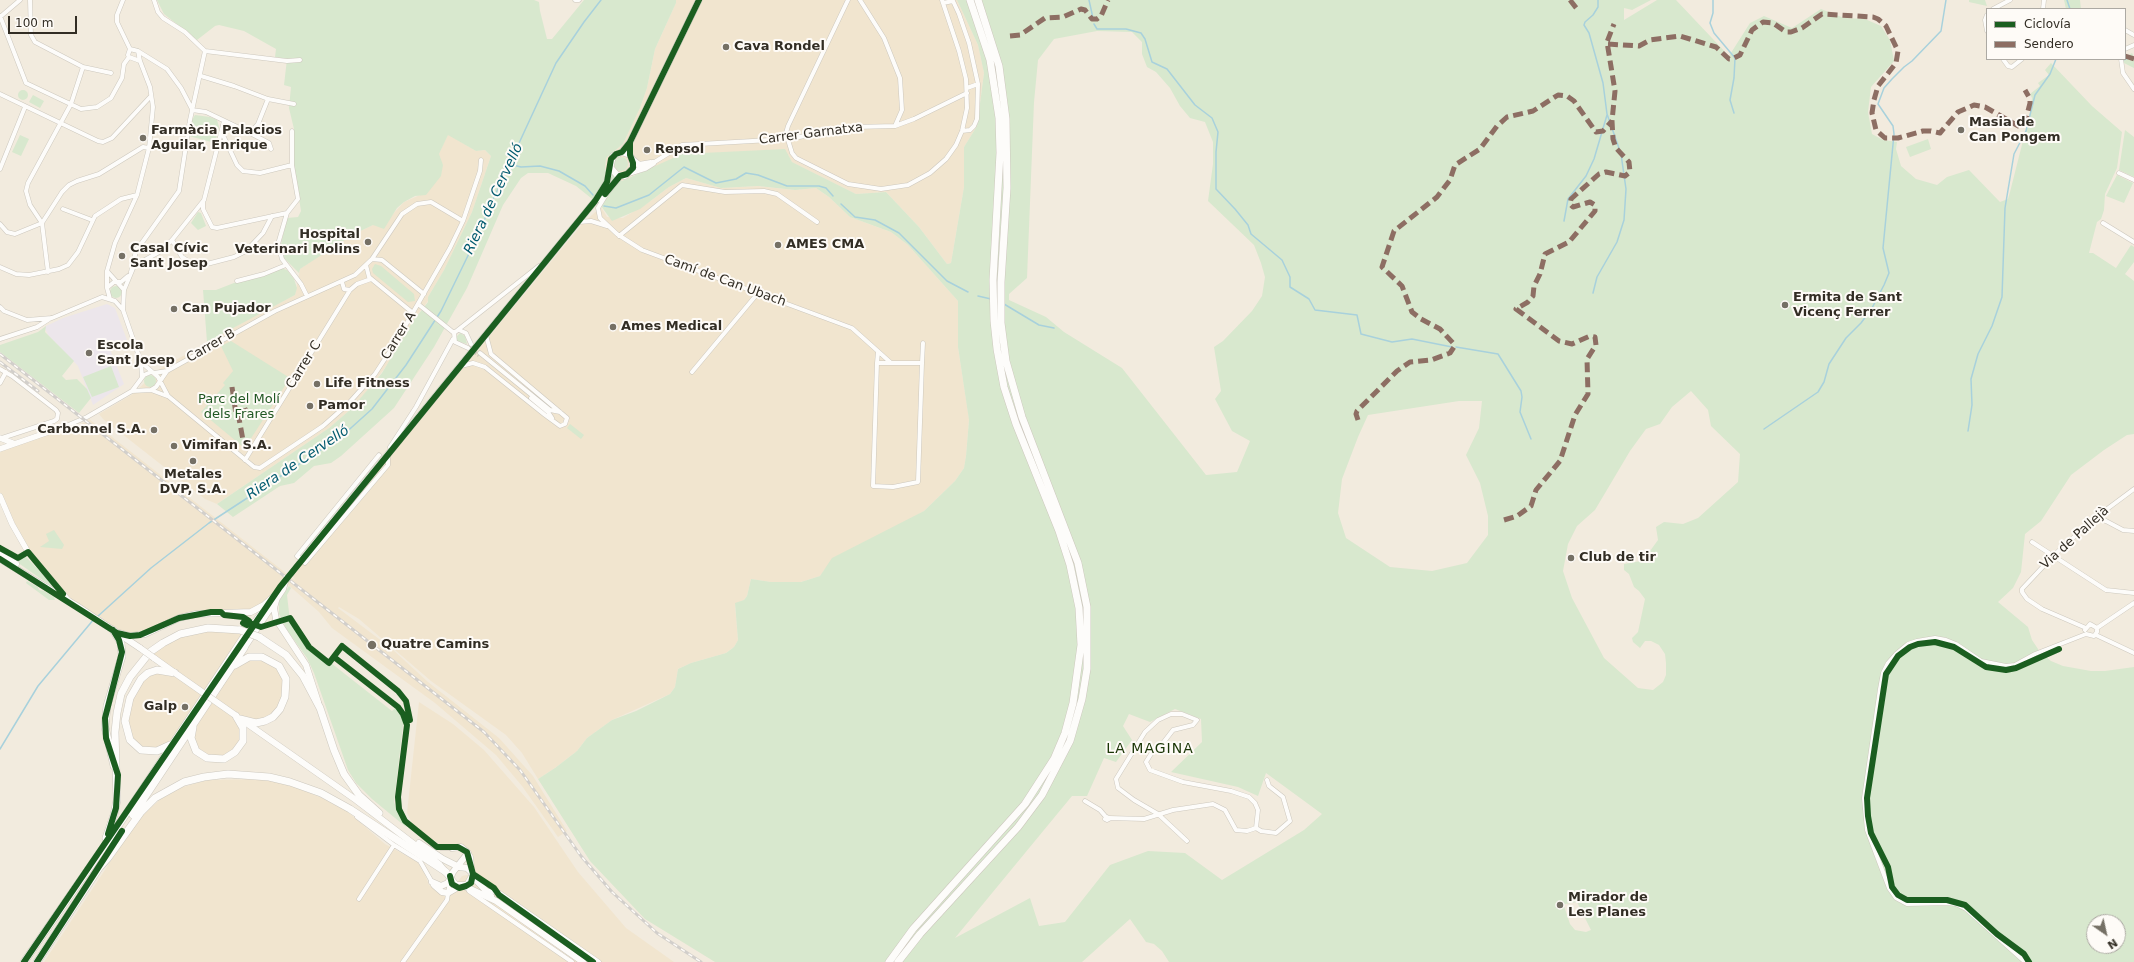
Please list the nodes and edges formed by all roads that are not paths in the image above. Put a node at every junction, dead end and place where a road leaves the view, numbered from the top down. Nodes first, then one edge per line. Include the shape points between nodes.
1 (20, 0) edge
2 (30, 0) edge
3 (123, 0) edge
4 (154, 0) edge
5 (575, 0) edge
6 (579, 0) edge
7 (699, 0) edge
8 (848, 0) edge
9 (860, 0) edge
10 (970, 0) edge
11 (978, 0) edge
12 (2010, 0) edge
13 (942, 2) edge
14 (1995, 8) edge
15 (0, 16) edge
16 (130, 49) junction
17 (138, 51) junction
18 (205, 51) junction
19 (131, 58) junction
20 (153, 60) junction
21 (300, 60) dead end
22 (2004, 60) edge
23 (2021, 60) edge
24 (2121, 60) edge
25 (140, 61) junction
26 (83, 67) junction
27 (144, 69) junction
28 (111, 73) dead end
29 (201, 76) junction
30 (978, 84) junction
31 (2134, 89) edge
32 (967, 90) junction
33 (0, 94) edge
34 (151, 96) junction
35 (268, 99) junction
36 (71, 104) junction
37 (294, 104) dead end
38 (25, 107) junction
39 (192, 110) junction
40 (224, 121) junction
41 (61, 124) junction
42 (895, 126) junction
43 (292, 131) dead end
44 (962, 131) junction
45 (222, 132) junction
46 (250, 133) junction
47 (788, 139) junction
48 (630, 142) junction
49 (148, 148) junction
50 (271, 149) dead end
51 (622, 152) junction
52 (631, 157) junction
53 (481, 160) dead end
54 (653, 163) junction
55 (292, 165) junction
56 (610, 168) junction
57 (0, 169) edge
58 (629, 173) junction
59 (2119, 173) dead end
60 (620, 176) junction
61 (2134, 180) edge
62 (606, 194) junction
63 (138, 195) junction
64 (593, 203) junction
65 (63, 209) dead end
66 (200, 209) junction
67 (287, 213) junction
68 (272, 216) junction
69 (92, 220) junction
70 (463, 221) junction
71 (579, 222) junction
72 (817, 222) dead end
73 (42, 223) junction
74 (2103, 223) dead end
75 (0, 224) edge
76 (607, 226) junction
77 (619, 236) junction
78 (172, 240) junction
79 (2134, 242) edge
80 (134, 255) junction
81 (549, 258) junction
82 (372, 259) junction
83 (141, 263) junction
84 (286, 265) junction
85 (366, 265) junction
86 (0, 267) edge
87 (107, 271) junction
88 (48, 272) junction
89 (131, 272) junction
90 (114, 278) junction
91 (349, 278) junction
92 (371, 279) junction
93 (124, 280) junction
94 (237, 281) dead end
95 (997, 281) junction
96 (342, 282) junction
97 (118, 283) junction
98 (355, 286) junction
99 (107, 290) junction
100 (124, 290) junction
101 (350, 290) junction
102 (758, 293) junction
103 (424, 294) junction
104 (307, 296) junction
105 (102, 297) junction
106 (110, 298) junction
107 (123, 299) junction
108 (115, 301) junction
109 (420, 306) junction
110 (0, 307) edge
111 (123, 310) junction
112 (413, 313) junction
113 (52, 318) junction
114 (27, 320) junction
115 (459, 330) junction
116 (25, 331) junction
117 (454, 333) junction
118 (486, 335) junction
119 (453, 338) junction
120 (0, 339) edge
121 (923, 343) dead end
122 (878, 352) junction
123 (141, 362) junction
124 (890, 362) junction
125 (877, 363) junction
126 (922, 363) junction
127 (461, 366) junction
128 (0, 369) edge
129 (167, 371) junction
130 (6, 372) junction
131 (692, 372) dead end
132 (152, 373) junction
133 (141, 378) junction
134 (159, 382) junction
135 (0, 383) edge
136 (149, 390) junction
137 (132, 392) junction
138 (168, 396) junction
139 (560, 412) junction
140 (554, 420) junction
141 (66, 426) joint
142 (1, 438) edge
143 (13, 443) junction
144 (0, 449) edge
145 (388, 454) junction
146 (379, 455) dead end
147 (245, 460) junction
148 (379, 466) junction
149 (2134, 489) edge
150 (0, 496) edge
151 (0, 508) edge
152 (2107, 509) junction
153 (2095, 518) junction
154 (2106, 521) junction
155 (12, 524) junction
156 (2134, 531) edge
157 (2032, 542) dead end
158 (0, 548) edge
159 (0, 553) edge
160 (2053, 556) junction
161 (14, 557) dead end
162 (303, 558) tunnel mouth
163 (0, 559) edge
164 (54, 592) junction
165 (2134, 594) edge
166 (275, 597) junction
167 (70, 602) junction
168 (2134, 604) edge
169 (2086, 628) junction
170 (2097, 628) junction
171 (112, 630) junction
172 (2086, 634) junction
173 (2096, 635) junction
174 (244, 637) joint
175 (244, 648) joint
176 (2134, 653) edge
177 (230, 669) junction
178 (175, 673) junction
179 (320, 708) junction
180 (237, 717) junction
181 (193, 724) junction
182 (406, 733) dead end
183 (174, 742) junction
184 (118, 775) junction
185 (1266, 780) dead end
186 (356, 800) junction
187 (1086, 801) dead end
188 (350, 809) junction
189 (379, 814) junction
190 (1158, 814) junction
191 (1256, 828) junction
192 (1187, 841) dead end
193 (103, 845) junction
194 (394, 845) junction
195 (452, 848) junction
196 (468, 853) junction
197 (462, 860) junction
198 (459, 867) junction
199 (99, 868) junction
200 (446, 872) junction
201 (471, 874) junction
202 (451, 879) junction
203 (432, 882) junction
204 (462, 886) junction
205 (484, 890) junction
206 (448, 893) junction
207 (359, 899) dead end
208 (496, 901) junction
209 (24, 962) edge
210 (37, 962) edge
211 (403, 962) edge
212 (572, 962) edge
213 (583, 962) edge
214 (599, 962) edge
215 (889, 962) edge
216 (898, 962) edge
217 (2025, 962) edge

1 - 15 street
2 - 26 street via 32,39
3 - 16 street via 117,22
4 - 18 street via 158,12 164,18 185,32
5 - 6 street
7 - 48 main road
8 - 47 street via 786,130
9 - 42 street via 884,38 900,78 902,110
10 - 95 highway via 990,60 999,118
11 - 95 highway via 999,66 1006,111 1007,181
12 - 14 street
13 - 30 street via 953,1 959,14 969,43
13 - 32 street via 959,51
15 - 36 street via 26,83
16 - 17 street
16 - 19 street via 128,54
17 - 20 street
17 - 25 street
18 - 21 street via 287,61
18 - 29 street
19 - 25 street
19 - 27 street
19 - 36 street via 124,64 122,78 111,98 104,104 82,109
20 - 27 street via 145,59
20 - 39 street via 167,69 181,88
22 - 23 street via 2012,67
24 - 31 street via 2123,73
25 - 27 street
26 - 28 street
26 - 36 street
27 - 34 street
29 - 35 street
29 - 39 street
30 - 32 street, Carrer Garnatxa
30 - 44 street via 977,119 970,130
32 - 42 street, Carrer Garnatxa via 914,119
32 - 44 street via 967,108
33 - 38 street
34 - 41 street via 112,138 103,142
34 - 49 street via 153,107
35 - 37 street
35 - 46 street via 258,124
36 - 41 street
38 - 41 street
38 - 57 street
39 - 40 street via 206,112
39 - 80 street via 179,191
40 - 45 street
40 - 46 street
41 - 73 street via 26,191 30,204
42 - 47 street, Carrer Garnatxa via 855,127
43 - 55 street
44 - 47 street via 946,159 930,173 908,185 881,189 848,184 796,158
45 - 55 street via 237,165 244,171 260,173
45 - 66 street
46 - 50 street via 269,143
47 - 54 street, Carrer Garnatxa via 682,145
48 - 51 main road
48 - 52 main road
49 - 63 street
49 - 73 street via 143,148 99,174 69,185
51 - 52 main road
51 - 56 main road via 613,156
52 - 54 main road via 640,165
52 - 58 main road via 633,168
53 - 70 street, Carrer A via 480,171
54 - 58 main road
55 - 67 street via 298,199
56 - 60 main road
56 - 64 main road via 607,182
58 - 60 main road
59 - 61 street
60 - 62 main road
62 - 64 main road
62 - 76 street, Camí de Can Ubach via 598,208 600,218
63 - 69 street via 127,196 114,202
63 - 87 street via 115,243
64 - 71 main road
65 - 69 street
66 - 68 street via 212,227 218,228
66 - 78 street
67 - 68 street
67 - 84 street via 278,244
68 - 78 street via 263,233 246,251 203,265 196,266 185,260
69 - 88 street via 72,260 59,270
70 - 82 street, Carrer B via 431,202 417,204 406,210 398,219
70 - 103 street, Carrer A
71 - 76 street, Camí de Can Ubach via 591,221
71 - 81 main road
72 - 77 street via 777,194 764,191 720,192 682,185
73 - 75 street via 15,234 7,232
73 - 88 street
74 - 79 street
76 - 77 street, Camí de Can Ubach
77 - 102 street, Camí de Can Ubach via 642,250
78 - 83 street via 161,251
80 - 83 street
80 - 89 street
81 - 115 street
81 - 118 main road
82 - 85 street, Carrer B
82 - 103 street via 382,260
83 - 89 street via 134,266
84 - 94 street
84 - 104 street
85 - 91 street, Carrer B
85 - 92 street via 366,272
86 - 88 street via 16,274
87 - 90 street
87 - 99 street
89 - 93 street
89 - 100 street
90 - 93 street
90 - 97 street
91 - 96 street, Carrer B
91 - 98 street
92 - 98 street
92 - 112 street
93 - 97 street
95 - 215 highway via 994,321 999,362 1008,400 1059,531 1074,579 1082,644 1077,685 1065,733 1054,759 1035,789 913,929
95 - 216 highway via 1006,361 1016,399 1074,551 1084,591 1088,640 1087,669 1082,699 1070,741 1042,796 1018,827 920,934
96 - 101 street via 344,289
96 - 104 street, Carrer B
97 - 99 street via 114,282
97 - 100 street
98 - 101 street
99 - 105 street
99 - 106 street
100 - 107 street
101 - 147 street, Carrer C
102 - 122 street, Camí de Can Ubach via 849,327
102 - 131 street
103 - 109 street, Carrer A
104 - 129 street, Carrer B via 242,328
105 - 106 street
105 - 113 street
106 - 108 street
107 - 108 street
107 - 111 street
108 - 111 street
109 - 112 street, Carrer A
109 - 117 street
110 - 114 street
111 - 123 street
112 - 147 street, Carrer A via 383,363 348,404 308,438 260,468
113 - 114 street
113 - 116 street
114 - 116 street via 28,326
115 - 117 street
115 - 119 street via 466,333 470,346 457,344
116 - 120 street
117 - 119 street
118 - 127 main road
118 - 139 street via 489,351 494,357
119 - 148 street via 416,407
121 - 126 street
122 - 124 street
122 - 125 street
123 - 132 street
123 - 133 street
124 - 125 street
124 - 126 street
125 - 126 street via 873,486 893,487 918,482
127 - 140 street via 473,363 485,367
127 - 145 main road
128 - 130 street
129 - 132 street, Carrer B
129 - 134 street, Carrer B
130 - 135 street
130 - 142 street via 56,410 58,416 54,421
132 - 133 street via 146,373
132 - 134 street
133 - 136 street via 142,385
133 - 137 street
134 - 136 street via 156,387
134 - 138 street
136 - 137 street
136 - 138 street
137 - 141 street
138 - 147 street
139 - 140 street via 567,418 565,424 560,426
139 - 140 street via 550,410 479,354 548,412
141 - 143 street
142 - 143 street
143 - 144 street
145 - 146 street via 388,465 305,563 297,556
145 - 148 main road
148 - 162 main road
149 - 152 street, Via de Pallejà
150 - 155 street
151 - 155 street
152 - 153 street, Via de Pallejà
152 - 154 street
153 - 154 street
153 - 160 street, Via de Pallejà
154 - 156 street via 2123,530
155 - 167 street via 32,557
157 - 160 street
158 - 161 street
159 - 164 main road
160 - 165 street via 2106,590
160 - 169 street, Via de Pallejà via 2024,586 2022,592 2027,600 2042,609
163 - 164 main road
164 - 167 main road
166 - 171 main road via 251,612 202,613 179,618 140,635 130,636
166 - 174 main road
166 - 175 main road
166 - 179 main road via 276,619 306,665
167 - 171 main road
168 - 170 street
169 - 170 street via 2090,624
169 - 172 street
170 - 173 street
171 - 178 main road, bridge
171 - 184 highway via 121,643 122,656 107,706 105,727
172 - 173 street
172 - 217 street via 2039,652 2015,665 2006,666 1981,661 1946,640 1935,638 1917,641 1908,644 1888,663 1880,689 1864,798 1867,830 1889,888 1896,898 1907,904 1947,903 1966,909
173 - 176 street
174 - 183 highway
175 - 177 highway
177 - 180 highway via 244,659 254,656 267,658 279,666 286,679 286,693 280,709 273,717 256,723
177 - 181 highway
178 - 180 main road, bridge
178 - 183 highway via 157,670 145,676 136,686 128,703 125,721 128,736 137,747 151,752 163,750
179 - 184 highway, bridge via 308,684 292,662 279,649 259,637 240,630 217,627 189,631 162,642 140,661 125,686 118,708 115,732
179 - 189 highway via 344,774 359,795
180 - 181 highway via 243,728 243,740 238,749 227,758 216,760 200,754 194,747 191,738
180 - 186 main road
181 - 199 highway
182 - 195 street via 398,797 399,809 405,821 435,845
183 - 193 highway
184 - 193 highway via 114,815
185 - 191 street via 1269,786 1283,797 1290,821 1281,831 1272,834
186 - 189 main road
186 - 200 main road via 428,855
187 - 190 street via 1107,818 1132,820
188 - 194 street
188 - 199 highway via 309,788 269,777 228,774 199,778 176,786 149,803
188 - 200 highway
189 - 198 main road via 436,856
190 - 191 street via 1213,804 1225,810 1236,830 1247,831
190 - 191 street via 1118,788 1116,779 1145,732 1158,720 1171,714 1182,714 1197,720 1193,725 1173,730 1148,758 1146,762 1150,770 1183,782 1249,797 1258,810
190 - 192 street
193 - 209 highway
194 - 203 street via 420,861
194 - 207 street
195 - 196 main road via 461,847
195 - 197 main road via 461,852
196 - 197 main road
196 - 201 main road
197 - 198 main road
198 - 201 main road via 464,867
198 - 202 main road via 453,872
199 - 210 highway
200 - 202 main road
201 - 204 main road via 469,883
201 - 205 main road
202 - 203 main road via 442,886
202 - 204 main road via 456,885
202 - 206 street
203 - 206 main road via 435,887
204 - 206 main road
204 - 208 main road
204 - 212 street
205 - 208 main road
205 - 214 street via 500,893
206 - 211 street via 447,900
208 - 213 main road

